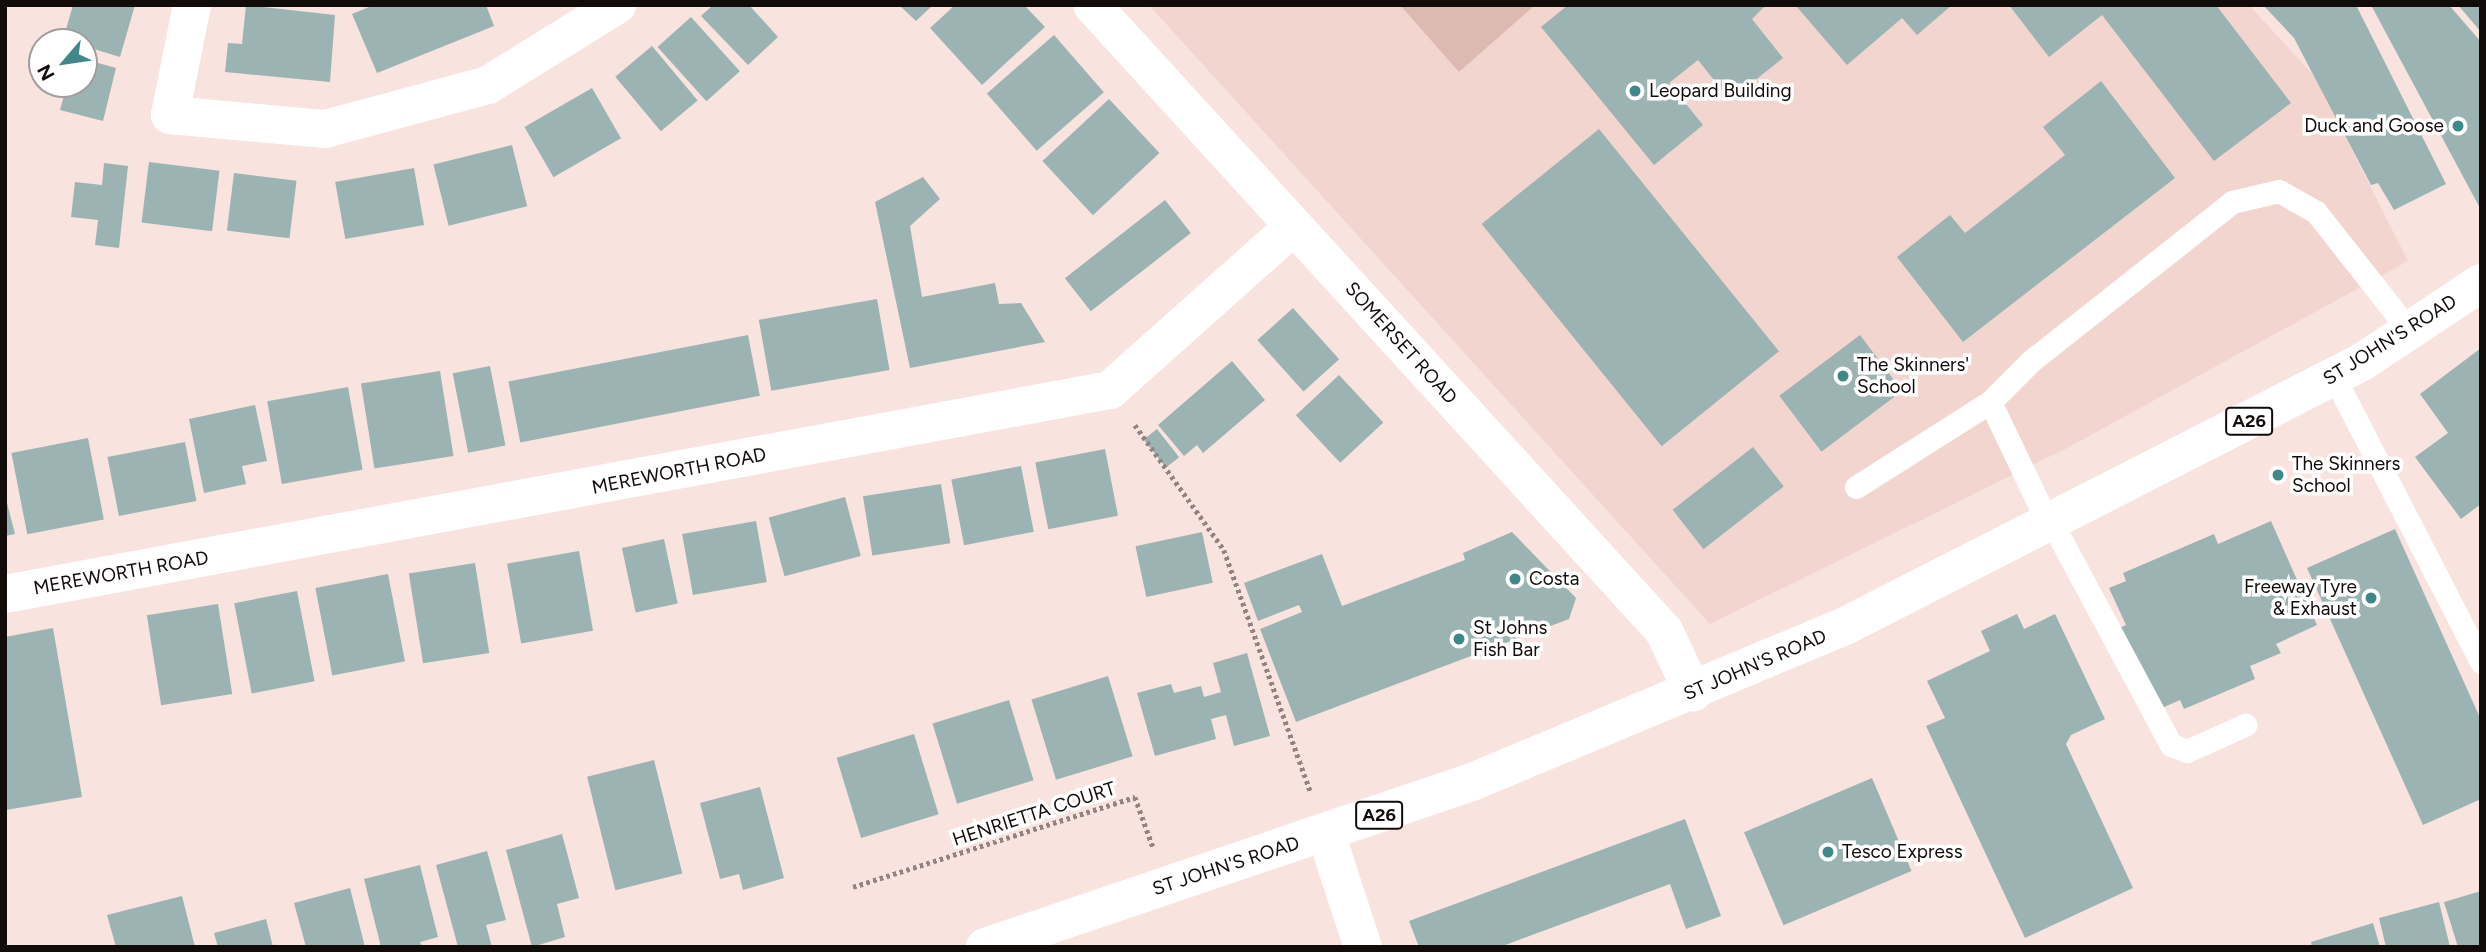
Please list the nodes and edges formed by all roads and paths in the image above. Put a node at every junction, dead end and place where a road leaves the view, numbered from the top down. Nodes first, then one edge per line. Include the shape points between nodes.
1 (192, 5) edge
2 (617, 5) edge
3 (1092, 5) edge
4 (1294, 226) junction
5 (2481, 283) edge
6 (2409, 330) junction
7 (2334, 377) junction
8 (1110, 390) junction
9 (1990, 402) junction
10 (1856, 487) dead end
11 (2050, 524) junction
12 (5, 594) edge
13 (2481, 662) edge
14 (1693, 692) junction
15 (2245, 724) dead end
16 (1326, 834) junction
17 (1167, 885) junction
18 (853, 887) dead end
19 (985, 947) edge
20 (1363, 947) edge

1 - 2 main road via 170,115 325,130 488,85
3 - 4 main road, SOMERSET ROAD
4 - 8 main road
4 - 14 main road, SOMERSET ROAD via 1664,631
5 - 6 main road, ST JOHN'S ROAD / A26
6 - 7 main road, ST JOHN'S ROAD / A26
6 - 9 lane via 2316,212 2279,191 2232,202 2031,361
7 - 11 main road, ST JOHN'S ROAD / A26
7 - 13 lane
8 - 12 main road, MEREWORTH ROAD
8 - 16 path via 1224,550
9 - 10 lane
9 - 11 lane
11 - 14 main road, ST JOHN'S ROAD / A26 via 1847,625
11 - 15 lane via 2171,745 2187,751
14 - 16 main road, ST JOHN'S ROAD / A26 via 1472,782
16 - 17 main road, ST JOHN'S ROAD / A26
16 - 20 main road
17 - 18 path, HENRIETTA COURT via 1135,797
17 - 19 main road, ST JOHN'S ROAD / A26

